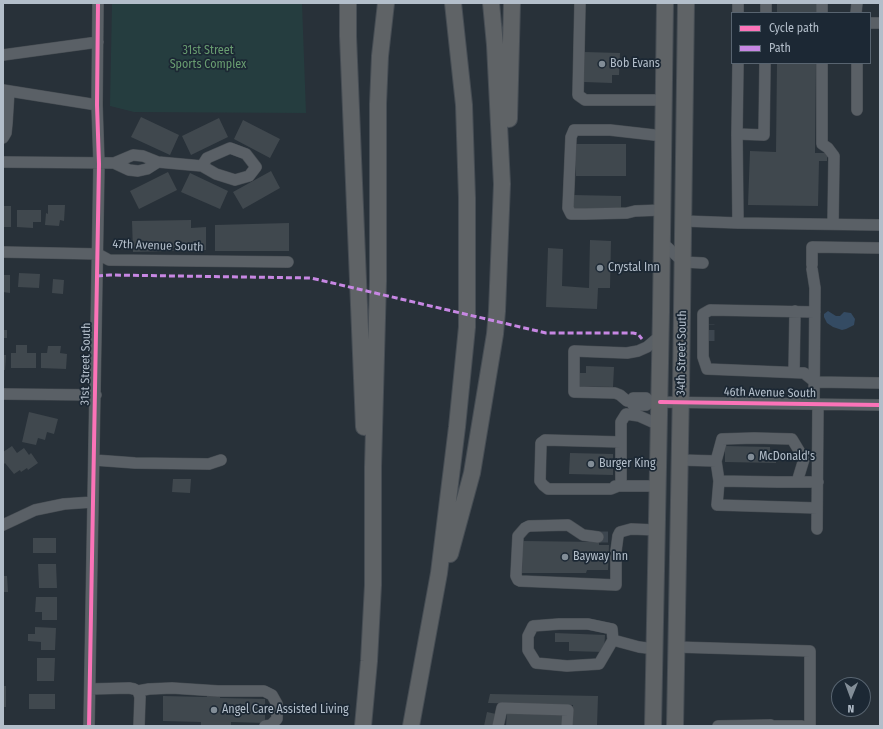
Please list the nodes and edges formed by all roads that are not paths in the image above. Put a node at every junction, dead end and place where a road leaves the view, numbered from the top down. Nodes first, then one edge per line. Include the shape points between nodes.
1 (98, 3) edge
2 (348, 3) edge
3 (386, 3) edge
4 (453, 3) edge
5 (491, 3) edge
6 (512, 3) edge
7 (580, 3) edge
8 (665, 3) edge
9 (686, 3) edge
10 (98, 42) junction
11 (3, 55) edge
12 (738, 64) edge
13 (765, 64) edge
14 (822, 64) edge
15 (857, 64) edge
16 (6, 90) edge
17 (664, 100) junction
18 (97, 105) junction
19 (857, 110) dead end
20 (737, 134) junction
21 (663, 136) junction
22 (3, 138) edge
23 (3, 162) edge
24 (99, 164) junction
25 (202, 166) dead end
26 (502, 184) junction
27 (662, 210) junction
28 (684, 221) junction
29 (738, 223) junction
30 (833, 224) junction
31 (880, 225) edge
32 (662, 242) junction
33 (880, 248) edge
34 (3, 252) edge
35 (98, 254) junction
36 (288, 262) dead end
37 (683, 262) junction
38 (703, 263) dead end
39 (710, 310) junction
40 (795, 311) junction
41 (815, 312) junction
42 (709, 324) tunnel mouth
43 (661, 335) junction
44 (709, 341) tunnel mouth
45 (706, 366) junction
46 (794, 372) junction
47 (815, 382) junction
48 (880, 383) edge
49 (3, 394) edge
50 (96, 395) junction
51 (655, 402) junction
52 (681, 402) junction
53 (816, 404) junction
54 (880, 405) edge
55 (659, 425) junction
56 (621, 442) junction
57 (94, 460) junction
58 (220, 460) dead end
59 (680, 460) junction
60 (716, 461) junction
61 (373, 467) junction
62 (719, 481) junction
63 (797, 482) junction
64 (818, 482) junction
65 (621, 485) junction
66 (658, 486) junction
67 (93, 502) junction
68 (818, 508) junction
69 (3, 525) edge
70 (817, 529) dead end
71 (657, 530) junction
72 (608, 537) junction
73 (656, 601) junction
74 (428, 635) junction
75 (613, 640) junction
76 (676, 647) junction
77 (655, 649) junction
78 (90, 689) junction
79 (138, 692) junction
80 (675, 692) junction
81 (89, 726) edge
82 (139, 726) edge
83 (265, 726) edge
84 (363, 726) edge
85 (411, 726) edge
86 (498, 726) edge
87 (568, 726) edge
88 (654, 726) edge
89 (675, 726) edge
90 (718, 726) edge
91 (771, 726) edge
92 (802, 726) edge
93 (810, 726) edge

1 - 10 street, 31st Street South
2 - 61 highway via 364,432
3 - 61 highway via 378,104 378,281
4 - 74 highway via 464,105 468,304 449,499
5 - 26 highway
6 - 26 highway via 508,134
7 - 17 street via 578,95 585,100
8 - 17 highway, 34th Street South
9 - 28 highway, 34th Street South
10 - 11 street
10 - 18 street, 31st Street South
12 - 20 street
13 - 20 street via 764,135
14 - 30 street via 822,144 834,156
15 - 19 street
16 - 18 street
16 - 22 street via 7,123
17 - 21 highway, 34th Street South
18 - 24 street, 31st Street South
20 - 29 street
21 - 27 highway, 34th Street South
21 - 27 street via 610,130 574,130 571,137 568,208 571,214
23 - 24 street
24 - 25 street via 114,163 133,155 158,162
24 - 35 street, 31st Street South
26 - 74 highway via 495,334 472,473
27 - 32 highway, 34th Street South
28 - 29 street
28 - 37 highway, 34th Street South
29 - 30 street
30 - 31 street
32 - 37 street
32 - 43 highway, 34th Street South
33 - 41 street via 812,247 810,264 815,288
34 - 35 street, 47th Avenue South
35 - 36 street, 47th Avenue South via 109,260
35 - 50 street, 31st Street South
37 - 38 street
37 - 52 highway, 34th Street South
39 - 40 street
39 - 42 street
39 - 45 street via 703,314 703,357
40 - 41 street
40 - 46 street
41 - 47 street
43 - 51 highway, 34th Street South
43 - 51 street, 46th Avenue South via 638,351 574,351 574,392 615,393 629,401 633,398 646,398
44 - 45 street
45 - 46 street
46 - 47 street via 804,373
47 - 48 street
47 - 53 street
49 - 50 street
50 - 57 street, 31st Street South
51 - 52 street, 46th Avenue South
51 - 55 highway, 34th Street South
52 - 53 street, 46th Avenue South
52 - 59 highway, 34th Street South
53 - 54 street, 46th Avenue South
53 - 64 street
55 - 56 street via 639,416 626,414 622,422
55 - 66 highway, 34th Street South
56 - 65 street
56 - 65 street via 545,440 545,476 546,481 552,485
57 - 58 street via 209,464
57 - 67 street, 31st Street South
59 - 60 street
59 - 76 highway, 34th Street South
60 - 62 street
60 - 63 street via 722,440 792,439 804,459
61 - 84 highway via 373,585
62 - 63 street
62 - 68 street via 717,505
63 - 64 street
64 - 68 street
65 - 66 street
66 - 71 highway, 34th Street South
67 - 69 street via 35,510
67 - 78 street, 31st Street South
68 - 70 street
71 - 72 street via 631,529
71 - 73 highway, 34th Street South
72 - 72 street via 616,585 520,581 516,576 518,536 529,526 568,525 583,535
73 - 76 highway via 664,619 665,641 667,645
73 - 77 highway, 34th Street South
74 - 85 highway
75 - 75 street via 612,628 581,624 533,626 528,636 528,650 536,663 567,666 599,664
75 - 77 street
76 - 80 highway, 34th Street South
76 - 93 street via 810,651
77 - 80 highway via 663,654 666,672
77 - 88 highway, 34th Street South
78 - 79 street via 130,688
78 - 81 street, 31st Street South
79 - 82 street
79 - 83 street via 150,688 264,691 272,695 277,704 277,719 271,725
80 - 89 highway, 34th Street South
86 - 87 street via 502,708 568,710
90 - 91 street
91 - 92 street

